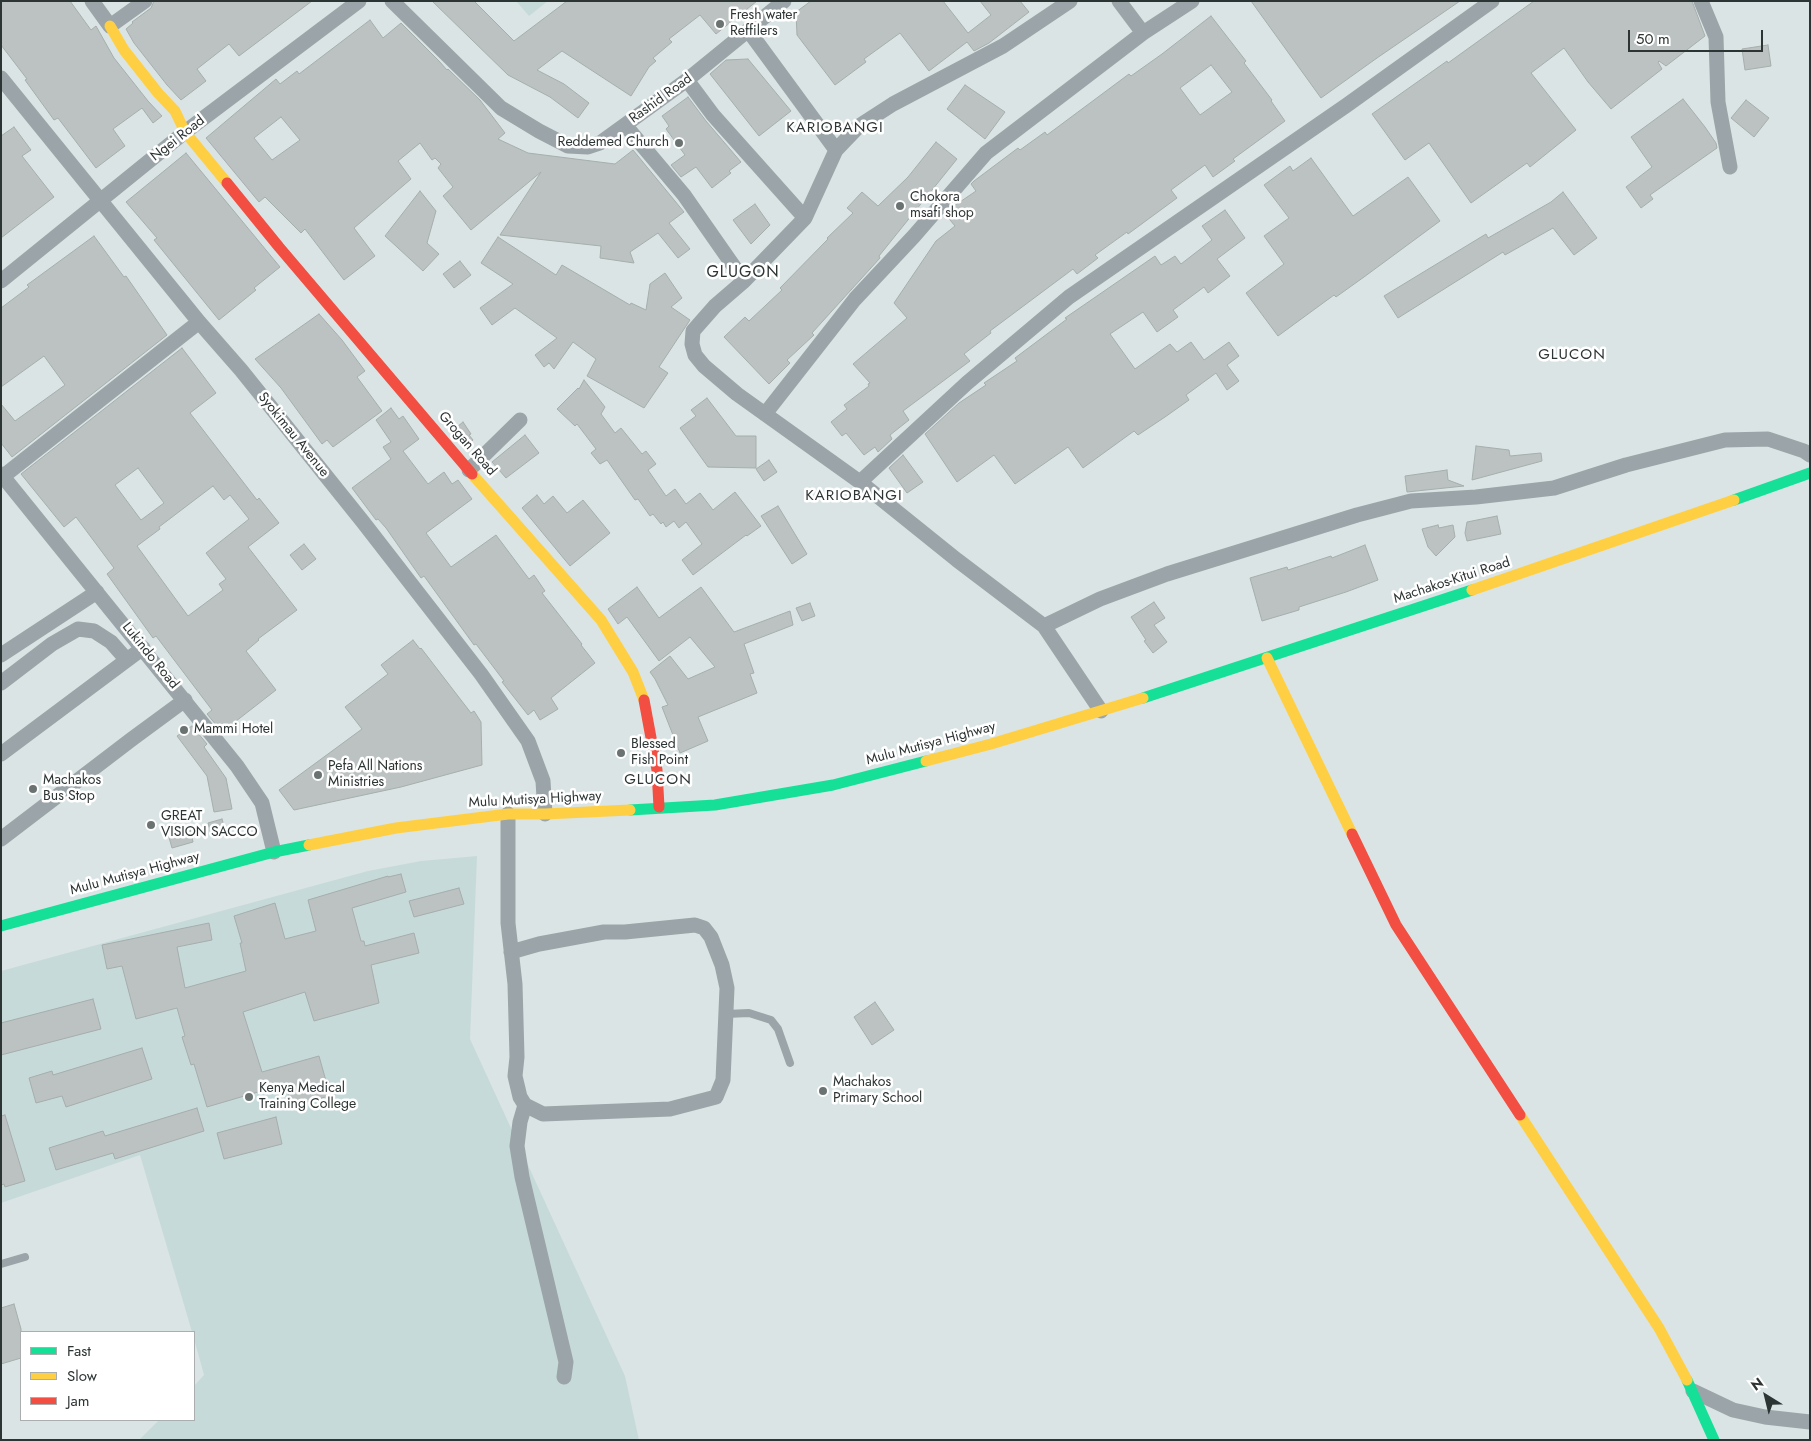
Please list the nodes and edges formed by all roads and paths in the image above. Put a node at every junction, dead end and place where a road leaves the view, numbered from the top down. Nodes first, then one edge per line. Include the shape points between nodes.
1 (92, 1) edge
2 (145, 1) edge
3 (358, 1) edge
4 (392, 1) edge
5 (784, 1) edge
6 (1070, 1) edge
7 (1119, 1) edge
8 (1192, 1) edge
9 (1492, 1) edge
10 (1701, 1) edge
11 (110, 26) junction
12 (748, 30) junction
13 (1143, 33) junction
14 (1, 78) edge
15 (687, 80) junction
16 (625, 125) junction
17 (185, 132) junction
18 (836, 150) junction
19 (1730, 167) dead end
20 (100, 202) junction
21 (805, 218) junction
22 (1, 281) edge
23 (744, 281) junction
24 (198, 322) junction
25 (765, 414) junction
26 (520, 420) dead end
27 (1810, 455) edge
28 (469, 470) junction
29 (1810, 473) edge
30 (2, 476) edge
31 (860, 482) junction
32 (97, 592) junction
33 (1044, 626) junction
34 (143, 648) junction
35 (1, 655) edge
36 (1268, 658) junction
37 (126, 660) junction
38 (1, 683) edge
39 (185, 700) junction
40 (1101, 711) junction
41 (1, 754) edge
42 (659, 807) junction
43 (508, 814) junction
44 (545, 814) junction
45 (1, 839) edge
46 (274, 852) junction
47 (1, 926) edge
48 (511, 952) junction
49 (726, 1014) junction
50 (790, 1062) dead end
51 (525, 1105) junction
52 (25, 1257) dead end
53 (1, 1264) edge
54 (564, 1377) dead end
55 (1693, 1391) junction
56 (1810, 1422) edge
57 (1714, 1440) edge

1 - 11 street
2 - 11 street
3 - 17 street, Ngei Road
4 - 16 street, Rashid Road via 501,108 568,146 588,147 600,143
5 - 12 street, Rashid Road
6 - 18 street via 1003,46 893,104 859,126
7 - 13 street
8 - 13 street
9 - 31 street via 1347,106 1069,298 966,383
10 - 19 street via 1716,37 1718,102
11 - 17 main road, Grogan Road via 124,50 175,111
12 - 15 street, Rashid Road
12 - 18 street
13 - 25 street via 986,153 855,299
14 - 20 street, Syokimau Avenue
15 - 16 street, Rashid Road
15 - 21 street
16 - 23 street via 684,196
17 - 20 street, Ngei Road
17 - 28 main road, Grogan Road
18 - 21 street
20 - 22 street, Ngei Road
20 - 24 street, Syokimau Avenue
21 - 23 street
23 - 25 street via 714,306 693,331 692,344 695,355 704,366
24 - 30 street
24 - 44 street, Syokimau Avenue via 296,438 486,682 528,741 543,781
25 - 31 street
26 - 28 street
27 - 33 street via 1768,439 1725,440 1626,465 1554,488 1411,501 1357,514 1167,574 1100,599
28 - 42 main road, Grogan Road via 601,620 633,672 644,698 657,770
29 - 36 main road, Machakos-Kitui Road via 1558,562
30 - 32 street, Lukindo Road
31 - 33 street
32 - 34 street, Lukindo Road
32 - 35 street
33 - 40 street
34 - 37 street
34 - 39 street, Lukindo Road
36 - 40 main road, Machakos-Kitui Road
36 - 55 main road via 1396,925 1659,1328
37 - 38 street via 111,642 94,631 78,629 52,644
37 - 41 street
39 - 45 street
39 - 46 street, Lukindo Road via 262,802
40 - 42 main road, Mulu Mutisya Highway via 991,744 833,785 715,805
42 - 44 main road, Mulu Mutisya Highway
43 - 44 main road, Mulu Mutisya Highway
43 - 46 main road, Mulu Mutisya Highway via 396,828
43 - 48 street
46 - 47 main road, Mulu Mutisya Highway
48 - 49 street via 604,932 695,925 704,928 711,937 722,965 727,988
48 - 51 street via 515,984 515,1076
49 - 50 lane via 748,1013 771,1020 778,1029
49 - 51 street via 723,1080 716,1097 670,1109 543,1114
51 - 54 street via 517,1146 566,1362
52 - 53 lane
55 - 56 street via 1733,1410
55 - 57 main road

